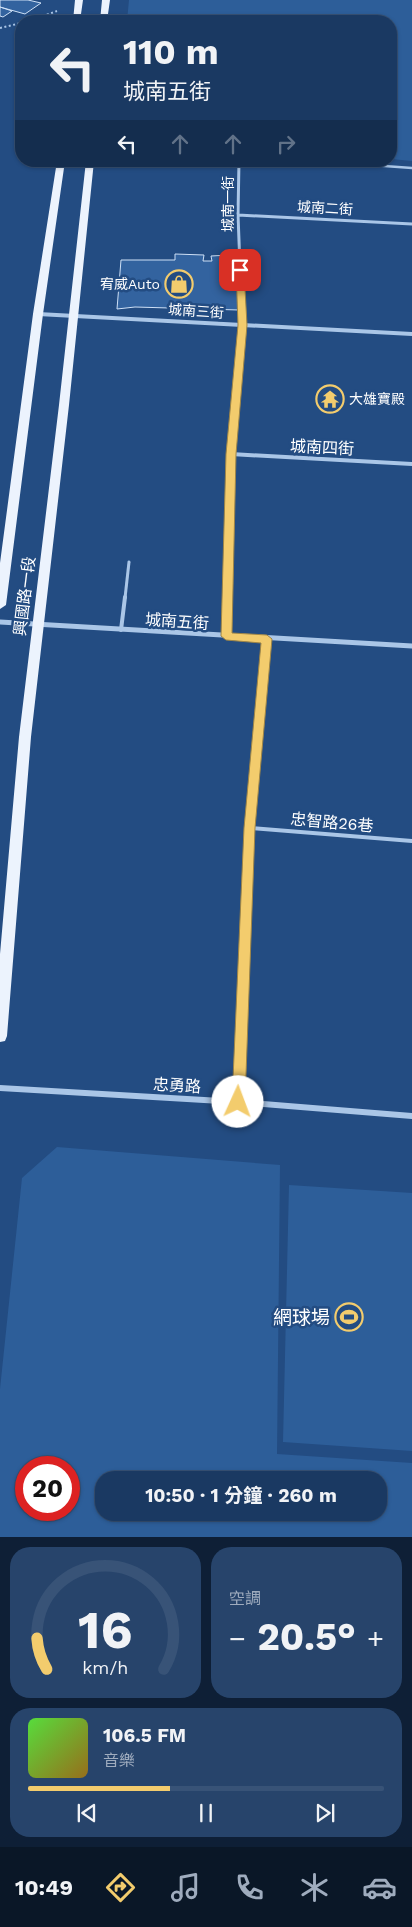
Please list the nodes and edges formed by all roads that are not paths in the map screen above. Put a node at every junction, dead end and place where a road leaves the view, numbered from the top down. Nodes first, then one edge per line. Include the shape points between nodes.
1 (79, 0) edge
2 (106, 0) edge
3 (77, 15) edge
4 (105, 15) edge
5 (60, 167) edge
6 (89, 167) edge
7 (239, 167) edge
8 (397, 167) edge
9 (412, 168) edge
10 (238, 215) junction
11 (412, 224) edge
12 (38, 314) junction
13 (73, 315) junction
14 (243, 325) junction
15 (412, 334) edge
16 (231, 454) junction
17 (412, 464) edge
18 (129, 562) dead end
19 (0, 605) edge
20 (0, 622) edge
21 (37, 624) junction
22 (121, 630) junction
23 (226, 636) junction
24 (267, 639) junction
25 (412, 646) edge
26 (250, 828) junction
27 (412, 841) edge
28 (0, 1036) edge
29 (0, 1088) edge
30 (238, 1102) junction
31 (412, 1116) edge

1 - 3 main road
2 - 4 main road
5 - 12 main road, 興國路一段
6 - 13 main road, 興國路一段
7 - 10 street, 城南一街
8 - 9 lane
10 - 11 street, 城南二街
10 - 14 street, 城南一街
12 - 13 street, 城南三街
12 - 19 main road, 興國路一段
13 - 14 street, 城南三街
13 - 21 main road, 興國路一段
14 - 15 street, 城南三街
14 - 16 street, 城南一街
16 - 17 street, 城南四街
16 - 23 street, 城南一街
18 - 22 lane
20 - 21 street, 城南五街
21 - 22 street, 城南五街
21 - 28 main road, 興國路一段
22 - 23 street, 城南五街
23 - 24 street, 城南五街
24 - 25 street, 城南五街
24 - 26 lane
26 - 27 lane, 忠智路26巷
26 - 30 lane
29 - 30 street, 忠勇路
30 - 31 street, 忠勇路

